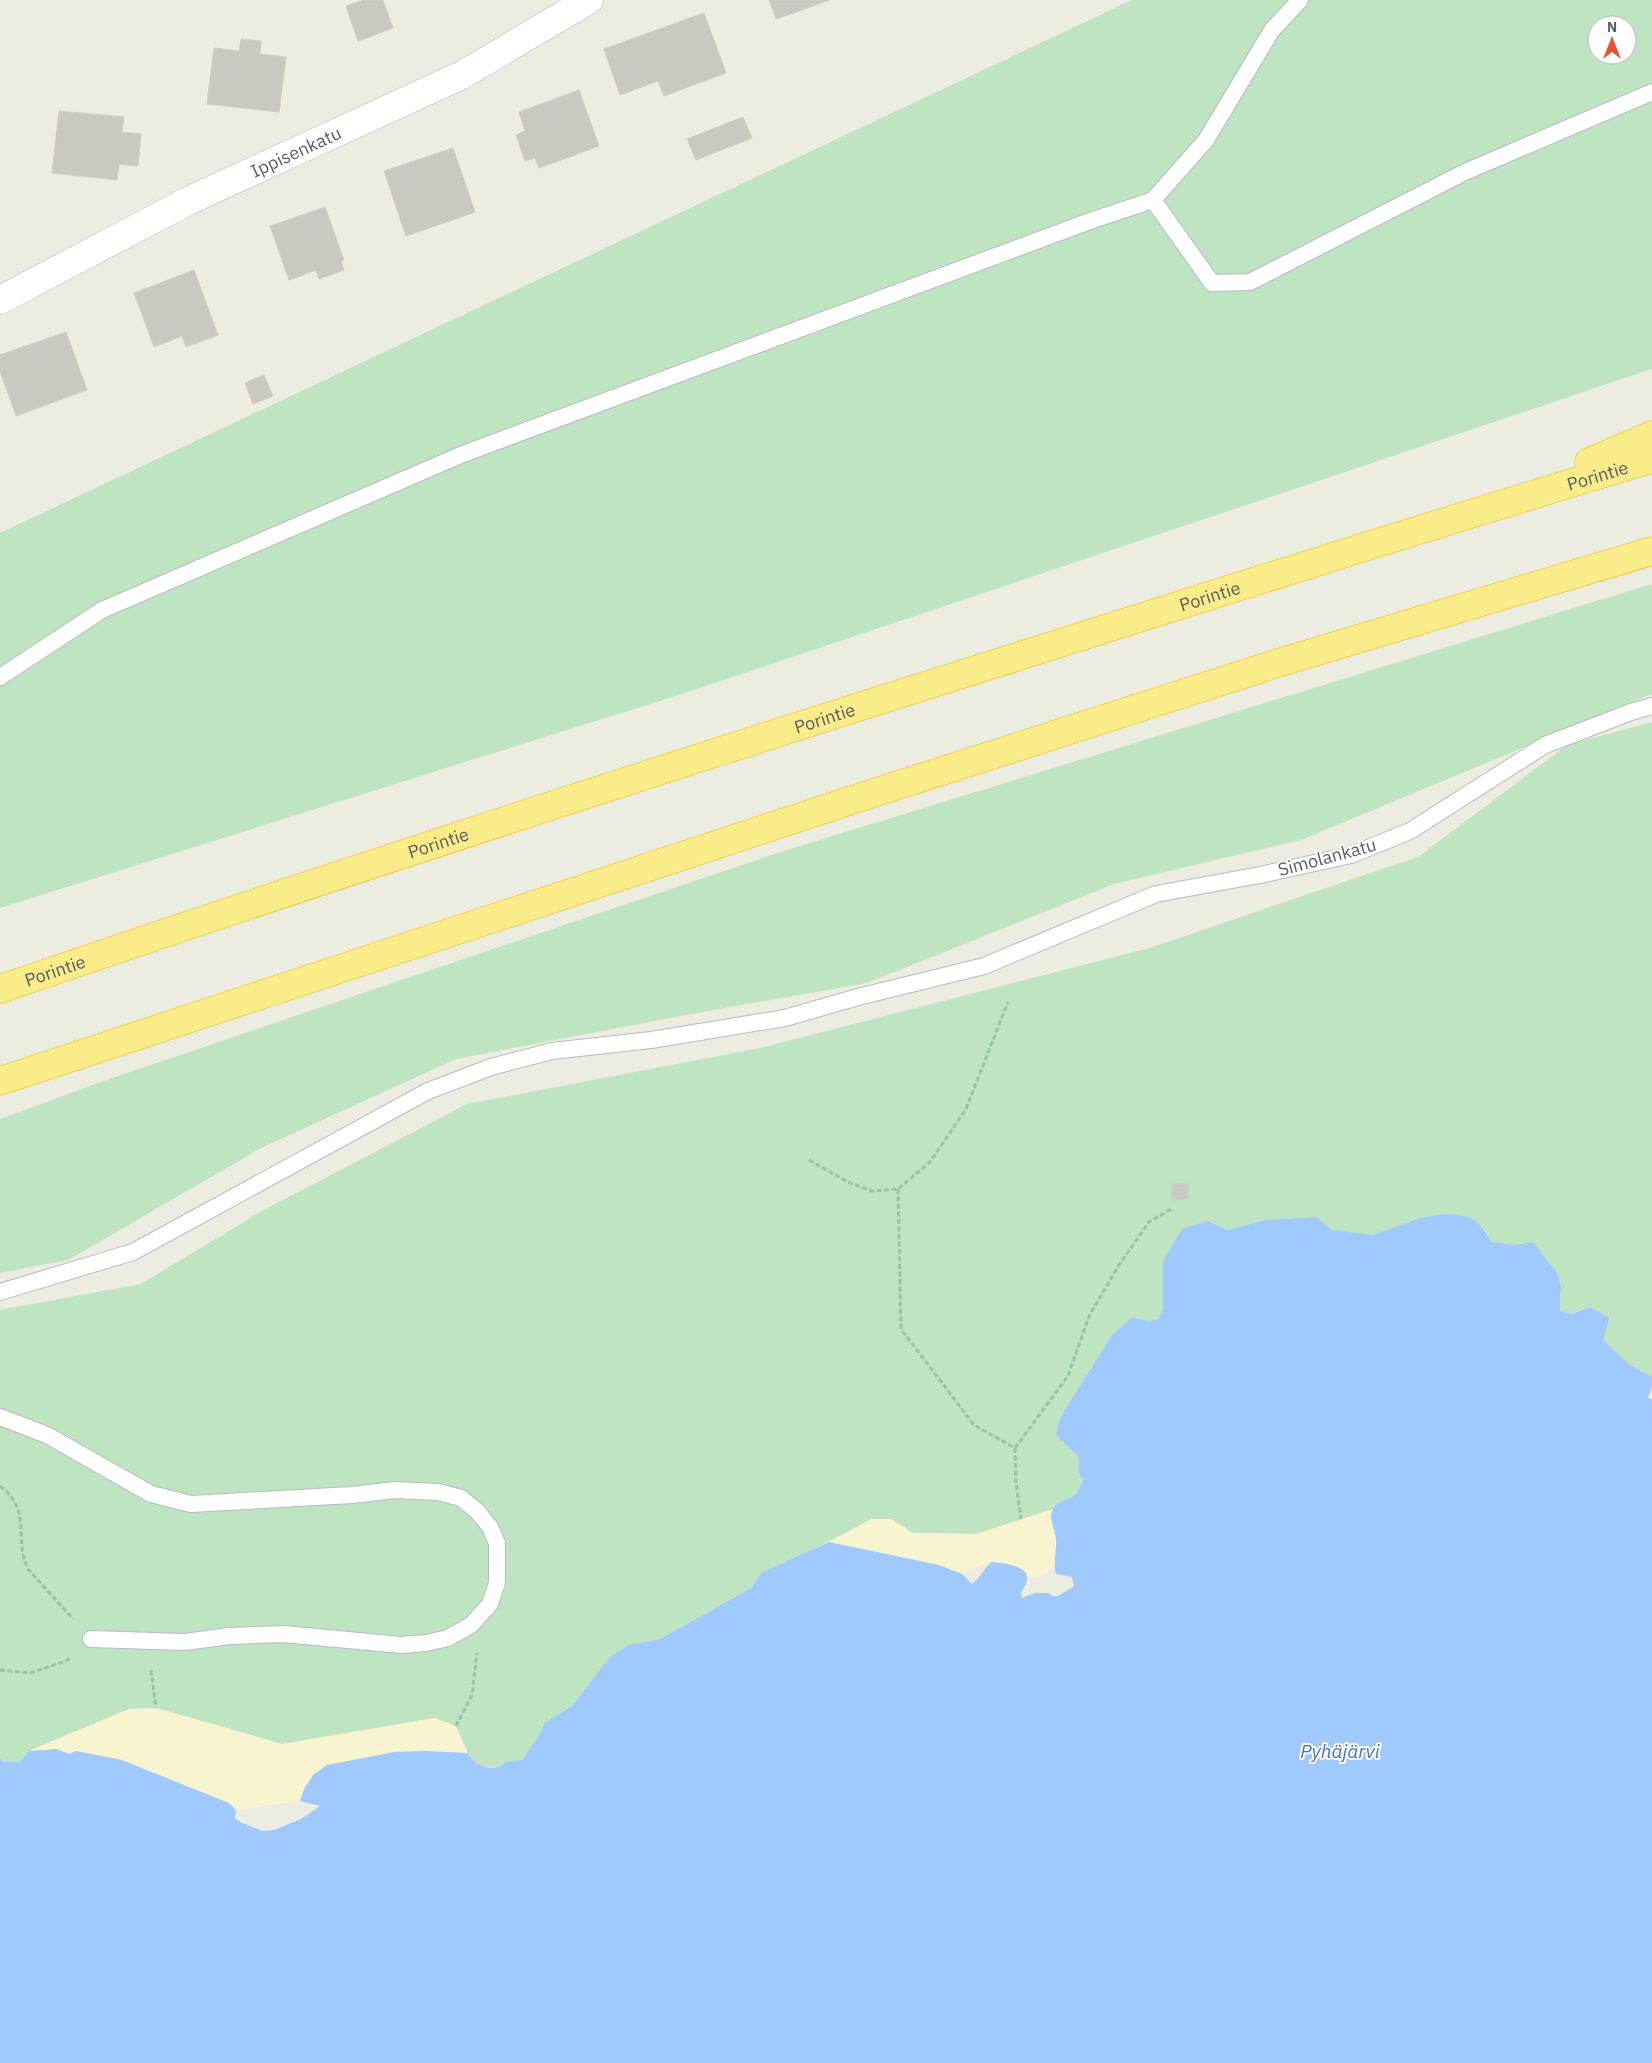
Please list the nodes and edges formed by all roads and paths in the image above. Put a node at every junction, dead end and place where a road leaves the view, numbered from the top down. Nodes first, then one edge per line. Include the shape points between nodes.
1 (589, 0) edge
2 (1300, 0) edge
3 (1652, 92) edge
4 (1153, 200) junction
5 (0, 300) edge
6 (1652, 435) edge
7 (1652, 459) edge
8 (1477, 511) junction
9 (1652, 551) edge
10 (0, 677) edge
11 (1652, 706) edge
12 (0, 989) edge
13 (1008, 1002) dead end
14 (0, 1081) edge
15 (809, 1160) dead end
16 (898, 1189) junction
17 (1173, 1208) dead end
18 (0, 1292) edge
19 (0, 1417) edge
20 (1015, 1448) junction
21 (0, 1486) edge
22 (1021, 1519) dead end
23 (480, 1615) junction
24 (91, 1639) junction
25 (141, 1640) junction
26 (0, 1670) edge
27 (156, 1708) dead end
28 (456, 1726) dead end

1 - 5 street, Ippisenkatu via 462,75 190,200
2 - 4 lane via 1272,30 1206,140
3 - 4 lane via 1465,172 1250,282 1212,283
4 - 10 lane via 463,454 102,610
6 - 8 highway
7 - 8 highway, Porintie
8 - 12 highway, Porintie via 789,729 218,914
9 - 14 highway via 1278,663
11 - 18 lane, Simolankatu via 1545,745 1410,831 1351,854 1156,894 984,966 785,1018 651,1040 552,1051 491,1067 428,1091 133,1252
13 - 16 path via 966,1109 930,1162
15 - 16 path via 848,1182 872,1191
16 - 20 path via 901,1329 974,1425
17 - 20 path via 1149,1222 1119,1265 1088,1316 1068,1376
19 - 23 lane via 47,1435 151,1494 192,1504 395,1490 438,1492 461,1498 490,1527 497,1543 497,1583 490,1604
20 - 22 path
21 - 24 path via 12,1496 20,1510 23,1559 28,1569
23 - 25 lane via 471,1625 448,1638 401,1645 284,1634 184,1642
23 - 28 path via 472,1695
24 - 25 lane
24 - 26 path via 66,1661 30,1673
25 - 27 path via 153,1676

